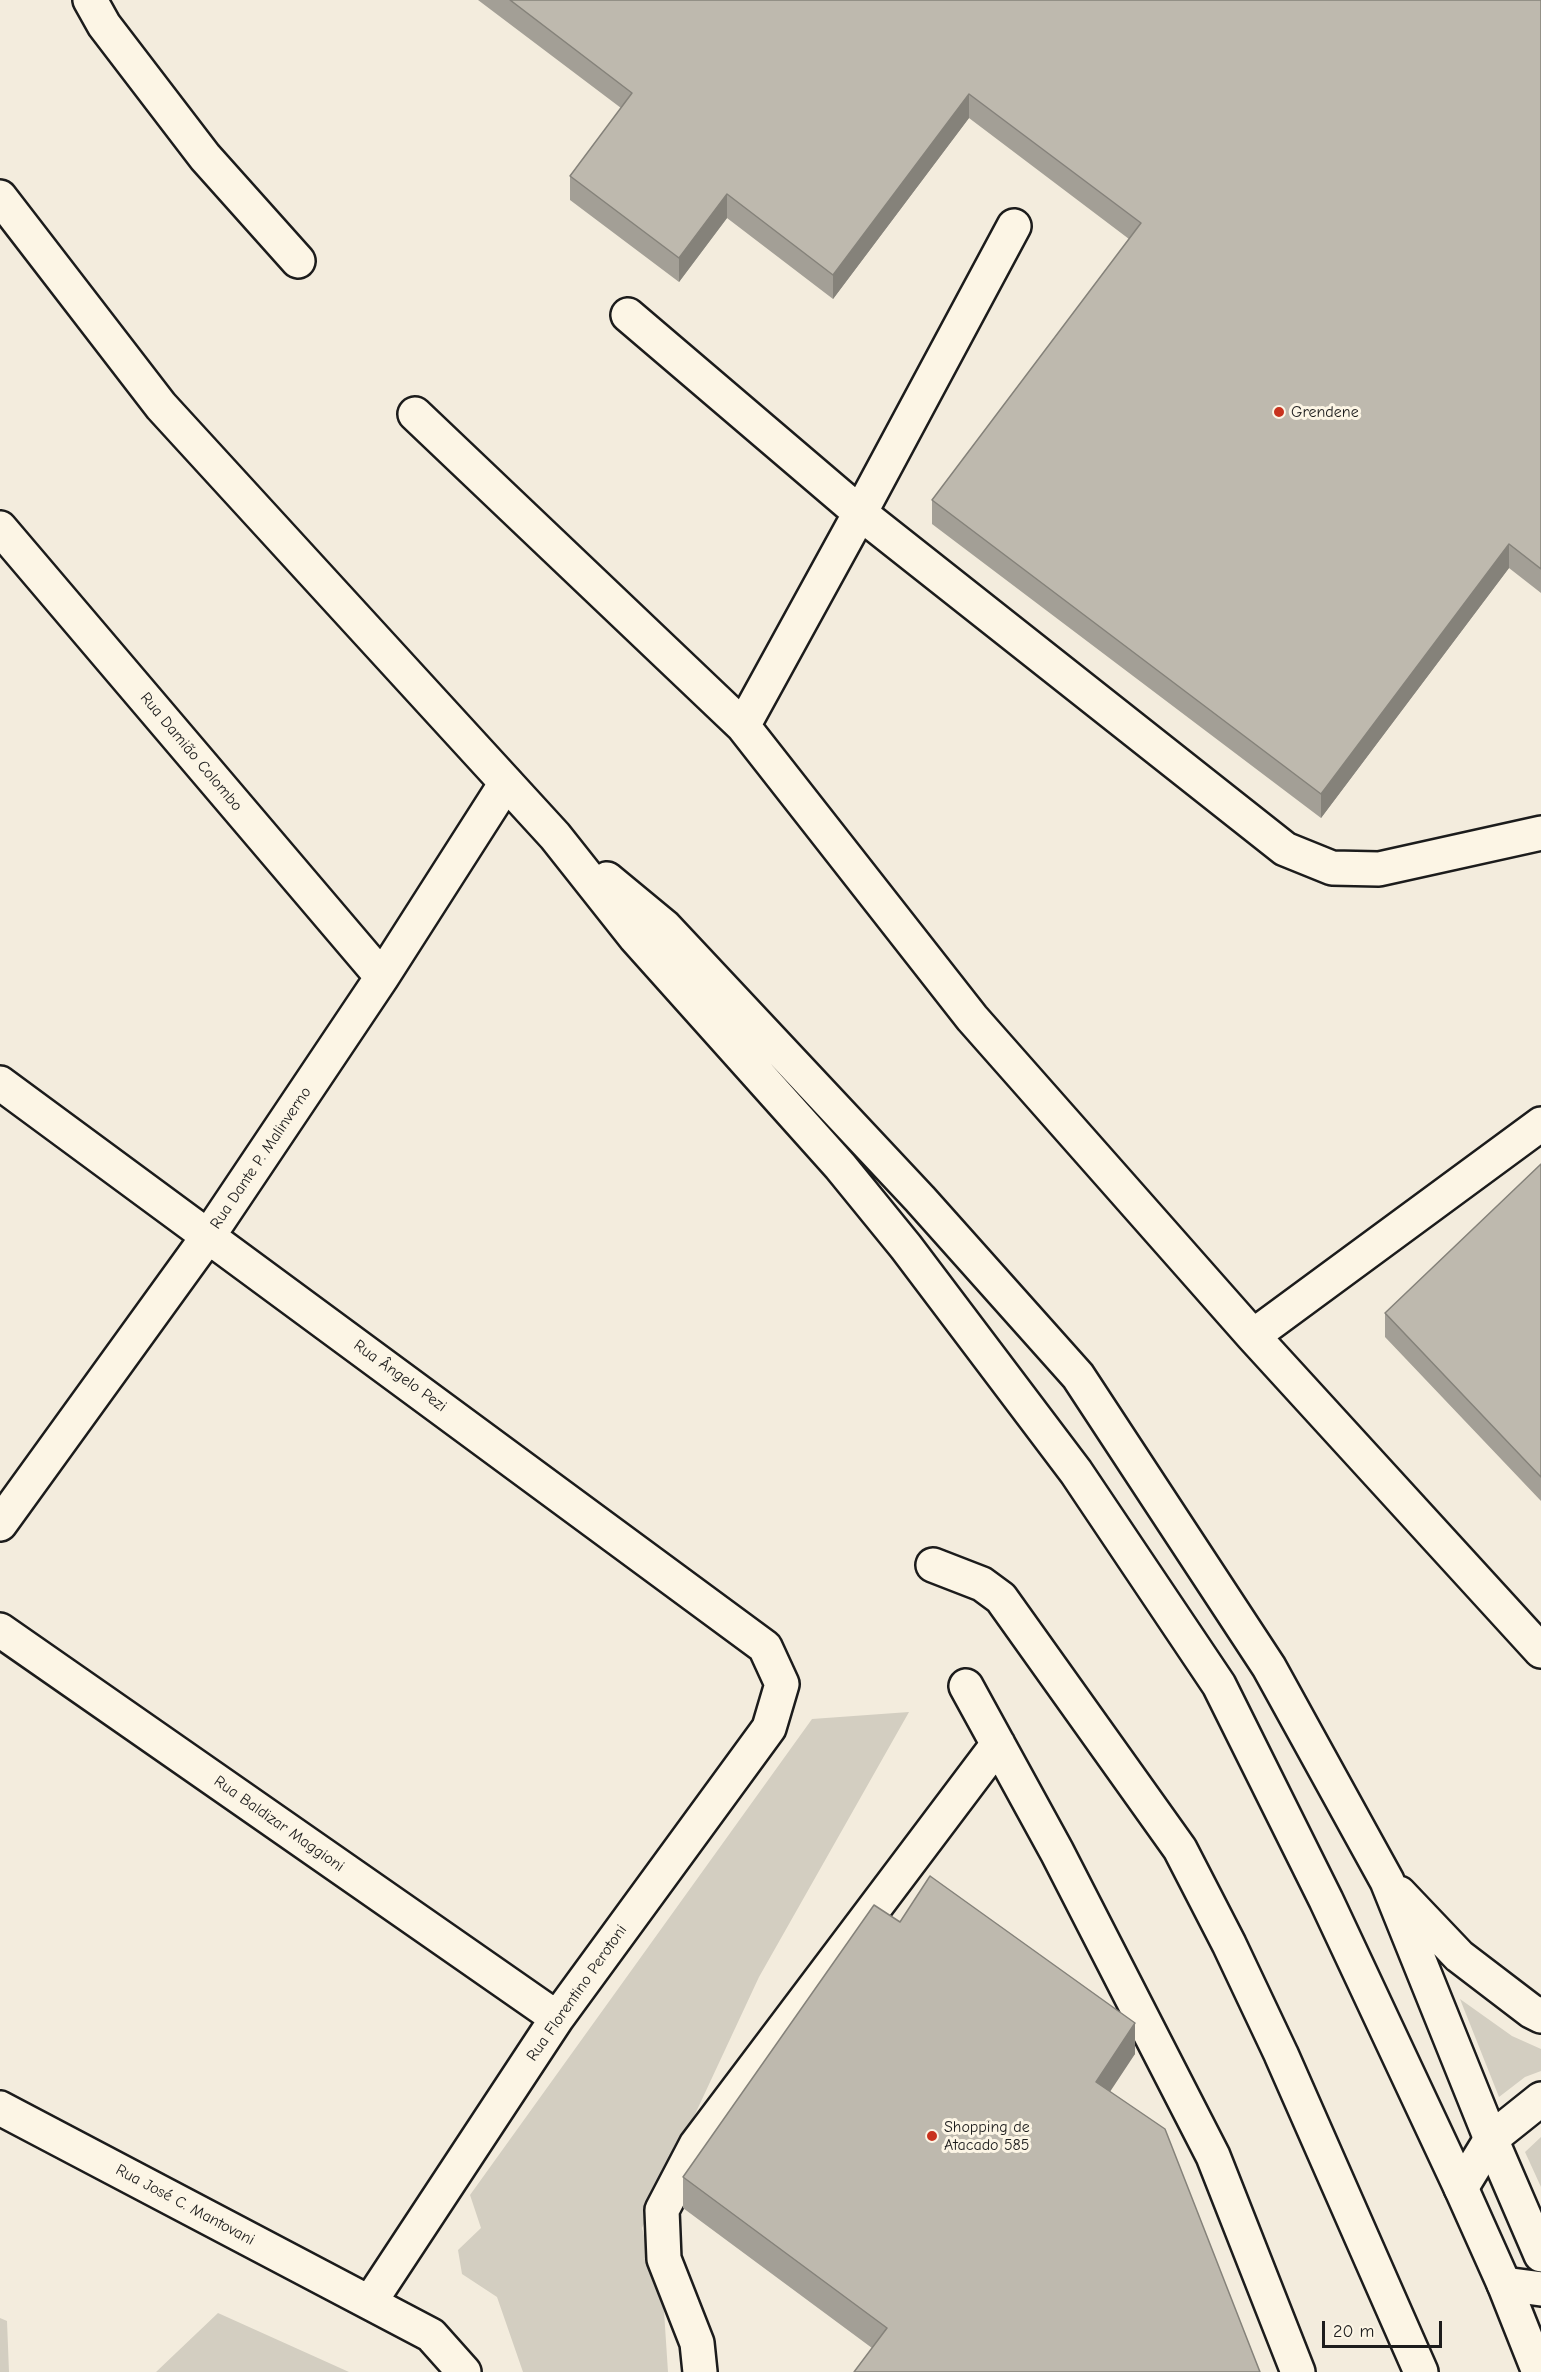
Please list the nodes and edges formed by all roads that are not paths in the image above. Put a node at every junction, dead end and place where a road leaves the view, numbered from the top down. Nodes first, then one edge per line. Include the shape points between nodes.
1 (90, 0) edge
2 (0, 197) edge
3 (1014, 226) dead end
4 (298, 261) dead end
5 (628, 315) dead end
6 (415, 414) dead end
7 (860, 513) junction
8 (0, 528) edge
9 (743, 726) junction
10 (506, 783) junction
11 (1541, 833) edge
12 (555, 836) junction
13 (382, 977) junction
14 (0, 1083) edge
15 (1541, 1124) edge
16 (209, 1235) junction
17 (1253, 1336) junction
18 (0, 1524) edge
19 (933, 1565) dead end
20 (0, 1630) edge
21 (1541, 1651) edge
22 (782, 1684) joint
23 (966, 1686) dead end
24 (998, 1744) junction
25 (1387, 1881) junction
26 (1541, 2016) edge
27 (557, 2018) junction
28 (1541, 2099) edge
29 (0, 2108) edge
30 (1491, 2139) junction
31 (1461, 2188) junction
32 (1541, 2255) edge
33 (1504, 2284) junction
34 (1541, 2289) edge
35 (370, 2302) junction
36 (464, 2372) edge
37 (700, 2372) edge
38 (1298, 2372) edge
39 (1421, 2372) edge
40 (1539, 2372) edge

1 - 4 main road via 104,25 205,157
2 - 10 main road via 162,406
3 - 7 main road
5 - 7 main road
6 - 9 main road
7 - 9 main road
7 - 11 main road via 1285,849 1332,868 1379,869
8 - 13 main road, Rua Damião Colombo
9 - 17 main road via 972,1018
10 - 12 main road
10 - 13 main road, Rua Dante P. Malinverno
12 - 25 main road via 664,927 920,1199 1078,1376 1269,1667
12 - 31 main road via 635,937 869,1202 1020,1396 1219,1685 1326,1900
13 - 16 main road, Rua Dante P. Malinverno
14 - 16 main road, Rua Ângelo Pezi
15 - 17 main road
16 - 18 main road, Rua Dante P. Malinverno
16 - 22 main road, Rua Ângelo Pezi via 765,1647
17 - 21 main road
19 - 39 main road via 982,1584 1001,1598 1180,1849 1281,2054
20 - 27 main road, Rua Baldizar Maggioni
22 - 27 main road, Rua Florentino Perotoni via 769,1728
23 - 24 main road
24 - 37 main road via 696,2145 662,2210 664,2259 697,2343
24 - 38 main road via 1213,2156
25 - 26 main road via 1459,1956
25 - 30 main road
27 - 35 main road, Rua Florentino Perotoni
28 - 30 main road
29 - 35 main road, Rua José C. Mantovani
30 - 31 main road
30 - 32 main road
31 - 33 main road
33 - 34 main road
33 - 40 main road
35 - 36 main road, Rua José C. Mantovani via 431,2335

